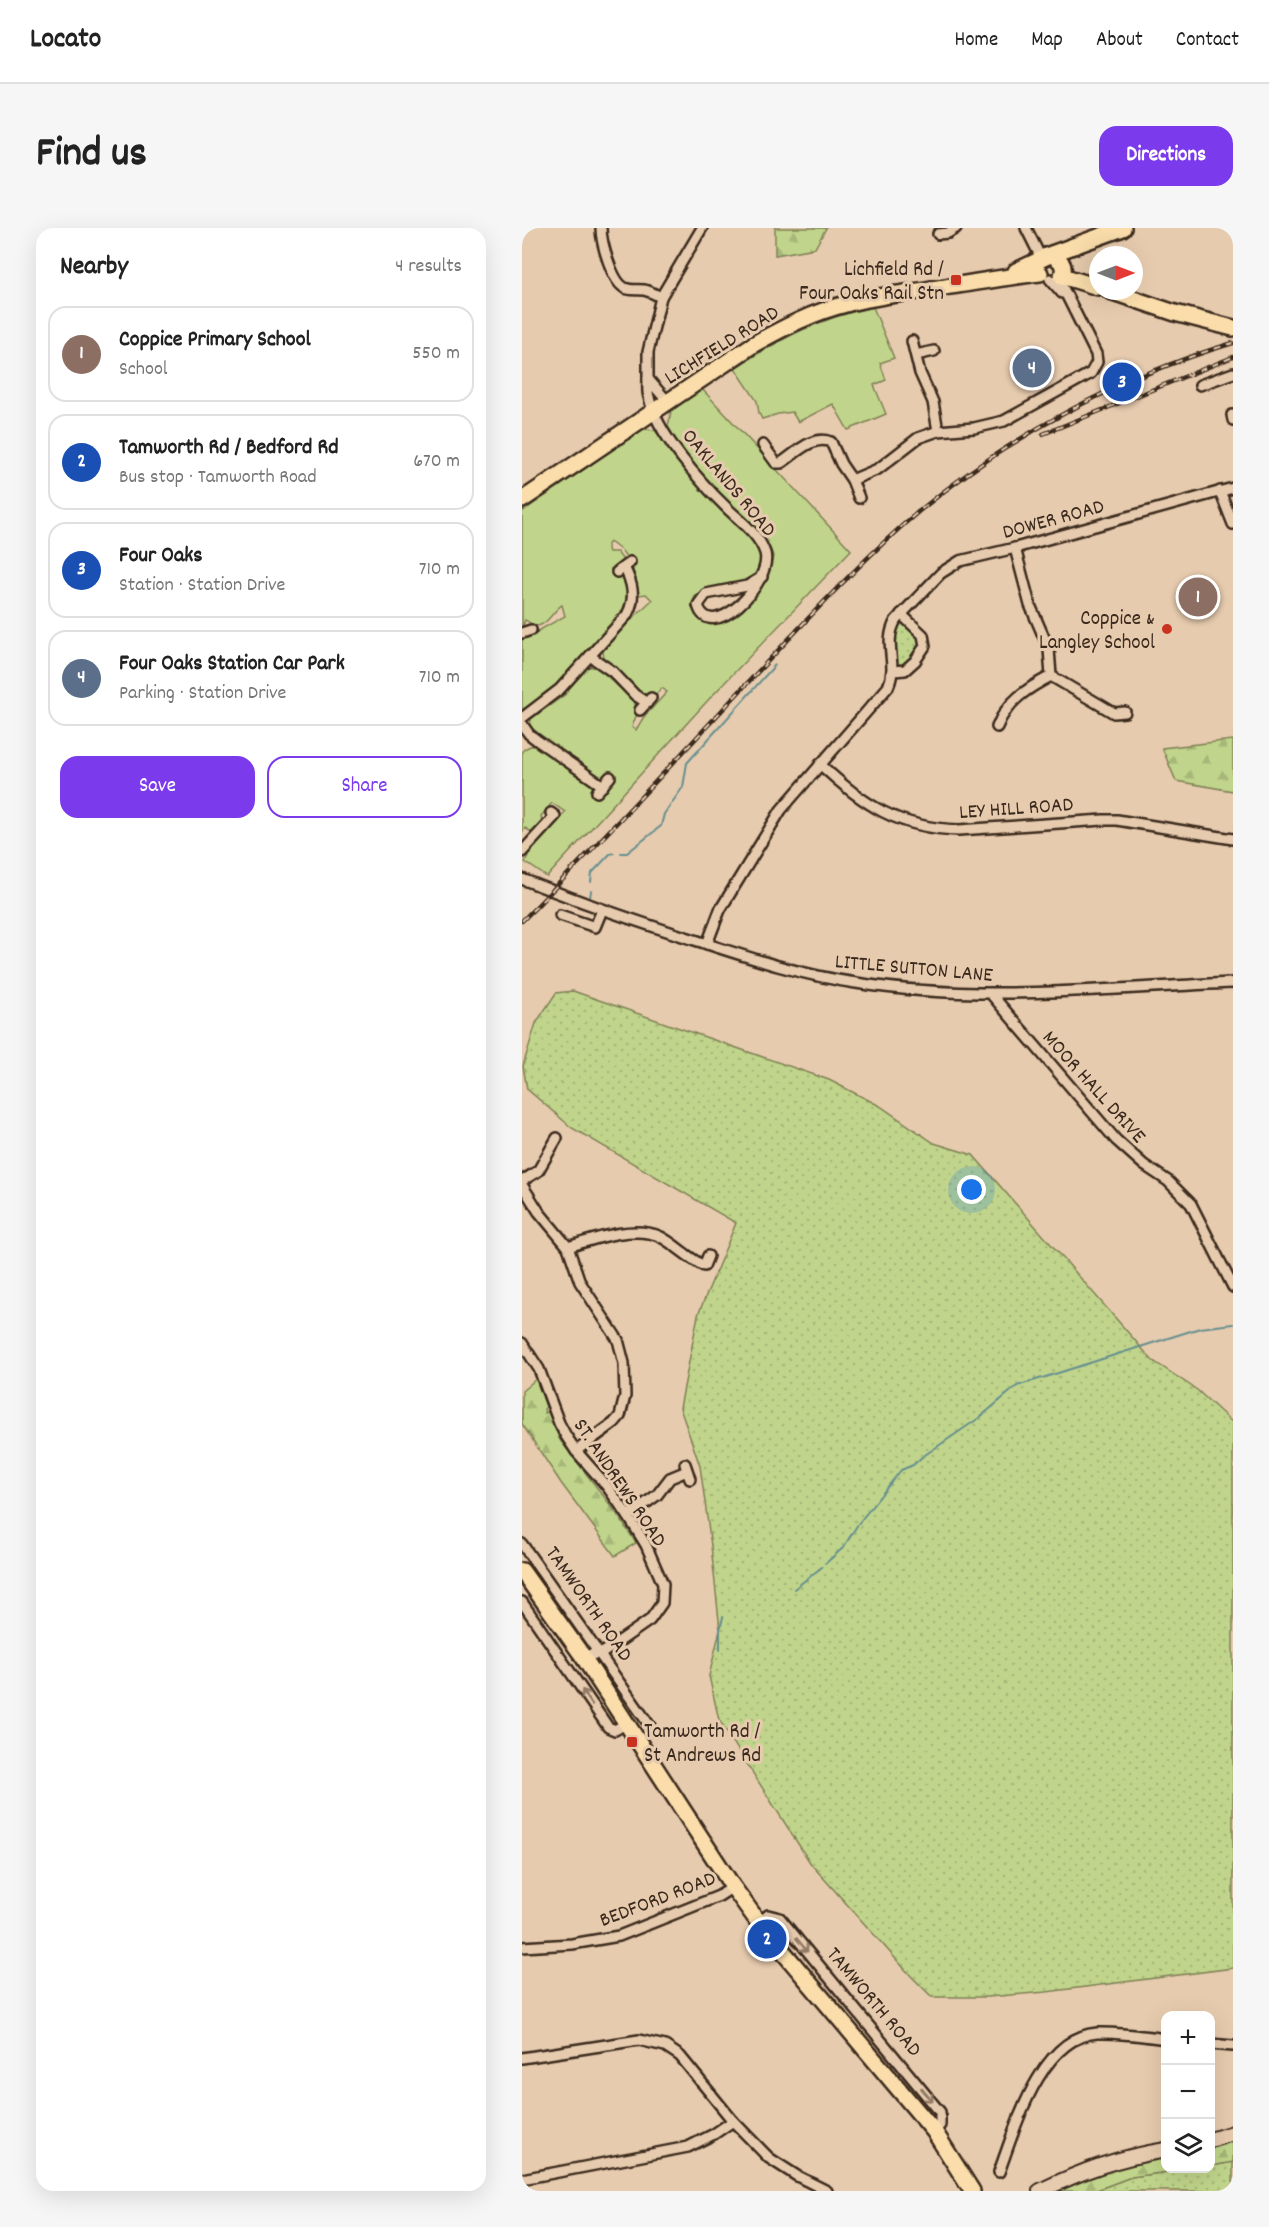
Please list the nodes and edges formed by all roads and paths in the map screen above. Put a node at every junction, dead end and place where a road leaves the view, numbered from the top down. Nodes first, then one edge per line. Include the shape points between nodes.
1 (601, 228) edge
2 (702, 228) edge
3 (1026, 228) edge
4 (1123, 228) edge
5 (1051, 268) junction
6 (1089, 284) edge
7 (662, 297) junction
8 (1137, 300) edge
9 (1227, 327) edge
10 (912, 341) dead end
11 (934, 351) dead end
12 (916, 355) junction
13 (1233, 373) edge
14 (648, 379) junction
15 (1200, 386) dead end
16 (668, 402) junction
17 (654, 413) junction
18 (938, 430) junction
19 (763, 445) dead end
20 (852, 480) junction
21 (1233, 488) edge
22 (1220, 491) junction
23 (860, 498) dead end
24 (522, 500) edge
25 (1233, 524) edge
26 (1015, 548) junction
27 (623, 567) dead end
28 (762, 577) junction
29 (901, 614) junction
30 (590, 656) junction
31 (893, 671) junction
32 (1051, 676) junction
33 (646, 704) dead end
34 (1122, 716) dead end
35 (522, 718) edge
36 (997, 721) dead end
37 (522, 724) edge
38 (530, 734) junction
39 (522, 741) edge
40 (820, 764) junction
41 (610, 777) dead end
42 (551, 813) dead end
43 (1233, 839) edge
44 (522, 852) edge
45 (522, 879) edge
46 (602, 910) junction
47 (560, 915) dead end
48 (707, 944) junction
49 (1233, 983) edge
50 (991, 994) junction
51 (556, 1138) dead end
52 (522, 1183) edge
53 (568, 1247) junction
54 (708, 1256) dead end
55 (1233, 1287) edge
56 (522, 1343) edge
57 (576, 1451) junction
58 (687, 1472) dead end
59 (628, 1516) junction
60 (522, 1544) edge
61 (522, 1571) edge
62 (522, 1602) edge
63 (601, 1654) junction
64 (582, 1655) junction
65 (594, 1674) junction
66 (627, 1723) junction
67 (650, 1726) dead end
68 (733, 1887) junction
69 (522, 1947) edge
70 (1161, 2039) edge
71 (1215, 2044) edge
72 (1233, 2046) edge
73 (522, 2058) edge
74 (733, 2121) junction
75 (1233, 2133) edge
76 (1215, 2138) edge
77 (1161, 2151) edge
78 (999, 2172) dead end
79 (522, 2179) edge
80 (827, 2191) edge
81 (972, 2191) edge
82 (1040, 2191) edge

1 - 7 street via 617,282 629,290
2 - 7 street
3 - 5 street
4 - 5 main road, LICHFIELD ROAD via 1075,246
5 - 6 main road
5 - 16 main road, LICHFIELD ROAD via 862,300 813,315 754,344
5 - 18 street via 1096,354 1097,362 1091,373 1004,421
7 - 14 street via 648,352
8 - 9 main road
10 - 12 street
11 - 12 street
12 - 18 street via 933,402
13 - 15 street
14 - 16 street
14 - 17 street
16 - 17 main road, LICHFIELD ROAD
17 - 24 main road, LICHFIELD ROAD
17 - 28 street, OAKLANDS ROAD via 708,490 761,544 766,564
18 - 20 street via 918,438 878,469
19 - 20 street via 776,463 781,463 812,442 826,440 833,445
20 - 23 street
21 - 22 street, DOWER ROAD
22 - 25 street
22 - 26 street, DOWER ROAD
26 - 29 street, DOWER ROAD via 951,566
26 - 32 street via 1030,605 1049,649
27 - 30 street via 632,585 632,606
28 - 28 street via 731,612 712,620 700,613 698,605 706,594 747,586
29 - 31 street, DOWER ROAD via 889,638
29 - 31 street via 923,635 925,646 905,670
30 - 33 street
30 - 35 street via 560,689
31 - 40 street via 882,696
32 - 34 street
32 - 36 street via 1024,691
37 - 38 street
38 - 39 street
38 - 41 street via 600,789
40 - 43 street, LEY HILL ROAD via 870,806 906,822 935,829 1110,820
40 - 48 street via 757,846 720,910
42 - 44 street via 555,816
45 - 46 street, LITTLE SUTTON LANE
46 - 47 street via 595,927
46 - 48 street, LITTLE SUTTON LANE
48 - 50 street, LITTLE SUTTON LANE via 786,969 856,983
49 - 50 street, LITTLE SUTTON LANE
50 - 55 street, MOOR HALL DRIVE via 1116,1140 1191,1204
51 - 52 street via 538,1171
52 - 53 street via 539,1212
53 - 54 street via 614,1234 649,1234 704,1266
53 - 57 street via 580,1282 618,1341 626,1379 620,1416
56 - 57 street, ST. ANDREWS ROAD via 539,1369 559,1423
57 - 59 street, ST. ANDREWS ROAD
58 - 59 street via 670,1478 657,1495
59 - 63 street, ST. ANDREWS ROAD via 660,1574 664,1593 650,1620
60 - 63 street, TAMWORTH ROAD
61 - 64 main road, TAMWORTH ROAD
66 -> 62 street via 615,1730 608,1727
63 - 64 street
63 - 65 street
63 - 67 street, TAMWORTH ROAD via 647,1713
64 - 65 main road, TAMWORTH ROAD
65 - 66 main road, TAMWORTH ROAD
66 - 68 main road, TAMWORTH ROAD
68 - 69 street, BEDFORD ROAD via 619,1936
68 - 81 main road, TAMWORTH ROAD via 934,2131
70 - 78 street via 1095,2033 1057,2053 1038,2077 1025,2103
71 - 72 street
73 - 74 street via 639,2040 654,2042 680,2056
74 - 79 street via 688,2147
74 - 80 street via 769,2158
75 - 76 street
77 - 82 street via 1097,2166

